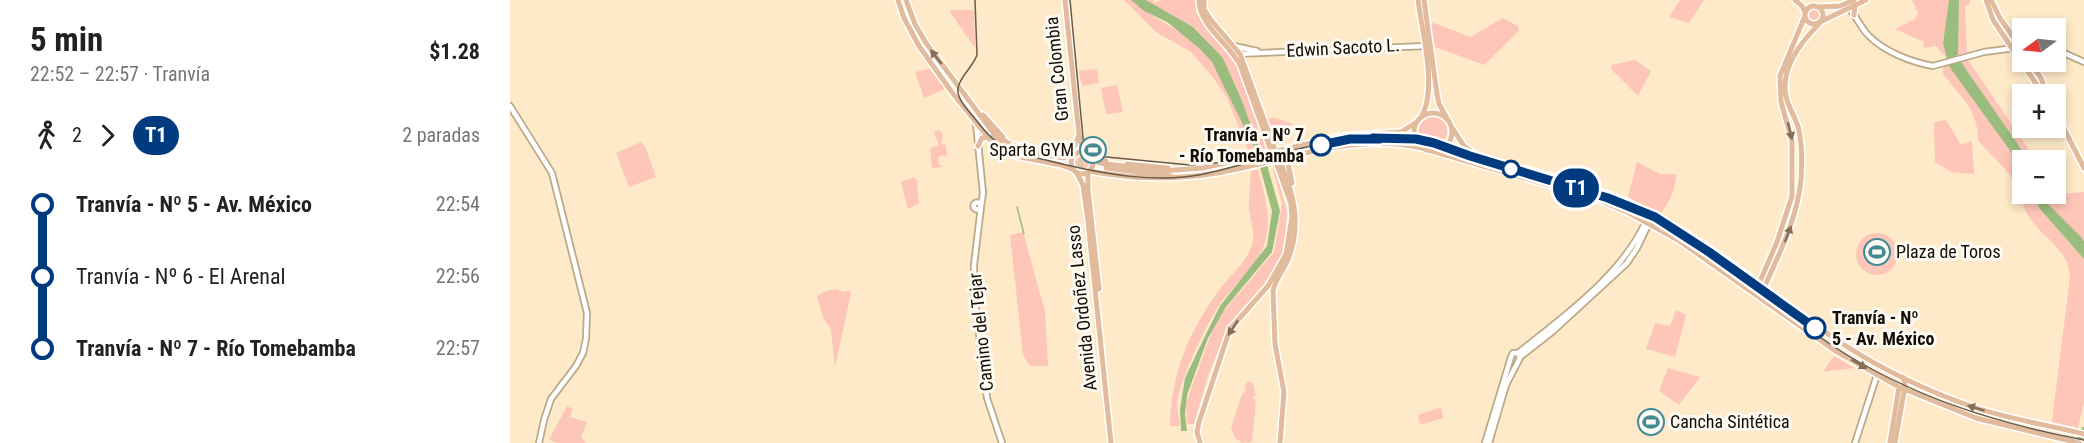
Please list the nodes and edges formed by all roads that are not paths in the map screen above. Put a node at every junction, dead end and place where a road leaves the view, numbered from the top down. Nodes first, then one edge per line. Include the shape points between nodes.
1 (898, 0) edge
2 (906, 0) edge
3 (1065, 0) edge
4 (1199, 0) edge
5 (1204, 0) edge
6 (1418, 0) edge
7 (1424, 0) edge
8 (1795, 0) edge
9 (1801, 0) edge
10 (1866, 0) edge
11 (1986, 0) edge
12 (1991, 0) edge
13 (1849, 3) edge
14 (1815, 6) junction
15 (1805, 14) junction
16 (1854, 15) joint
17 (1820, 23) junction
18 (2012, 35) edge
19 (2007, 40) junction
20 (1424, 45) junction
21 (1234, 46) junction
22 (1431, 48) junction
23 (2012, 48) joint
24 (2002, 49) junction
25 (1263, 52) junction
26 (1237, 54) junction
27 (2066, 54) edge
28 (2084, 62) edge
29 (945, 81) junction
30 (1251, 85) junction
31 (951, 91) junction
32 (958, 95) junction
33 (510, 106) edge
34 (1447, 118) junction
35 (1419, 120) junction
36 (976, 123) junction
37 (1452, 126) junction
38 (2066, 133) edge
39 (1079, 135) junction
40 (987, 137) junction
41 (978, 146) junction
42 (1283, 149) junction
43 (1269, 150) junction
44 (1429, 150) junction
45 (1075, 154) junction
46 (1089, 154) junction
47 (1289, 156) junction
48 (1065, 158) junction
49 (1269, 161) junction
50 (1279, 164) dead end
51 (2084, 168) edge
52 (1176, 169) junction
53 (1075, 171) junction
54 (1088, 173) junction
55 (1108, 173) junction
56 (1177, 178) junction
57 (1088, 185) junction
58 (1087, 197) junction
59 (1294, 217) junction
60 (1648, 222) junction
61 (1762, 286) junction
62 (1265, 290) junction
63 (1755, 293) junction
64 (1258, 298) junction
65 (1273, 299) junction
66 (1519, 355) junction
67 (1877, 375) junction
68 (1903, 376) junction
69 (1902, 388) junction
70 (2007, 416) junction
71 (1995, 423) junction
72 (2084, 434) edge
73 (539, 443) edge
74 (1002, 443) edge
75 (1113, 443) edge
76 (1200, 443) edge
77 (1280, 443) edge
78 (1487, 443) edge
79 (1855, 443) edge
80 (1890, 443) edge
81 (1895, 443) edge
82 (2079, 443) edge

1 - 29 main road via 913,36
48 -> 2 main road via 1012,147 994,134 924,40
3 - 39 main road, Gran Colombia
4 - 26 main road via 1200,13
5 - 21 main road via 1210,20
6 - 20 main road
7 - 22 main road
8 - 15 main road
9 - 14 main road
10 - 13 main road
11 - 19 main road via 1991,16
12 - 18 main road
13 - 14 main road via 1833,8
13 - 16 main road
13 - 17 main road
14 - 15 main road
14 - 17 main road via 1824,14
15 - 17 main road via 1810,24
15 -> 61 main road via 1781,71 1779,87 1792,136 1792,196
16 - 24 street via 1868,35 1894,53 1925,64 1934,66
61 -> 17 main road via 1791,226 1799,193 1800,139 1786,97 1787,71 1806,37
19 - 23 main road
19 - 24 street
20 - 22 street
20 - 25 street, Edwin Sacoto L.
20 - 35 main road via 1429,94
21 - 25 street, Edwin Sacoto L.
21 - 26 main road
22 - 34 main road via 1439,104
23 - 24 street
25 - 26 street, Edwin Sacoto L.
26 - 30 main road
26 - 43 main road
27 - 28 street
29 - 31 main road
29 - 32 main road
30 - 42 main road via 1275,143
30 - 43 main road
31 - 32 main road
31 - 36 main road
32 - 48 main road via 993,138 1012,151
33 - 73 street via 552,173 587,313 583,353 551,399
34 - 35 main road via 1434,112
34 - 37 main road
35 - 42 main road via 1393,134 1345,135
35 - 44 main road via 1414,130 1416,139
36 - 40 main road
36 - 41 street, Camino del Tejar
37 - 44 main road via 1449,142 1443,148
37 - 61 main road via 1464,146 1477,156 1624,200 1660,217
38 - 51 main road
39 - 45 main road, Gran Colombia
39 - 46 main road, Gran Colombia
39 - 48 main road
40 - 41 main road
40 - 53 main road via 1015,156
41 - 74 street, Camino del Tejar via 982,193 974,294 987,398
42 - 43 main road
43 - 52 main road via 1203,168
44 - 47 main road via 1346,145
44 - 60 main road via 1599,200
45 - 46 main road
45 - 48 main road
45 - 53 main road via 1071,161
46 - 52 main road via 1110,162
46 - 54 main road via 1093,163
47 - 49 main road
47 - 59 main road via 1297,205
49 - 56 main road
49 - 59 main road via 1282,179
50 - 59 main road via 1293,193
52 - 56 main road via 1099,165
53 - 54 main road
53 - 58 main road, Avenida Ordoñez Lasso
54 - 55 main road
54 - 57 main road, Avenida Ordoñez Lasso
55 - 56 main road
55 - 57 main road via 1095,177
57 - 58 main road, Avenida Ordoñez Lasso
58 - 75 main road, Avenida Ordoñez Lasso
59 - 62 main road via 1286,254
59 - 65 main road via 1290,256 1274,285
60 - 63 main road
60 - 66 street via 1609,274
61 - 63 main road
61 - 68 main road via 1845,345
62 - 64 main road
62 - 65 main road
63 -> 67 main road via 1834,350
64 - 65 main road
64 -> 76 main road via 1230,329 1199,422
65 - 77 main road via 1275,344 1284,392
66 - 78 street
66 - 78 street via 1512,354 1510,359
67 - 69 main road
67 - 79 street
68 - 69 main road
70 -> 68 main road via 1975,408
69 - 71 main road
69 - 80 main road
69 - 81 main road
70 - 71 main road
70 - 72 main road
71 - 82 main road

